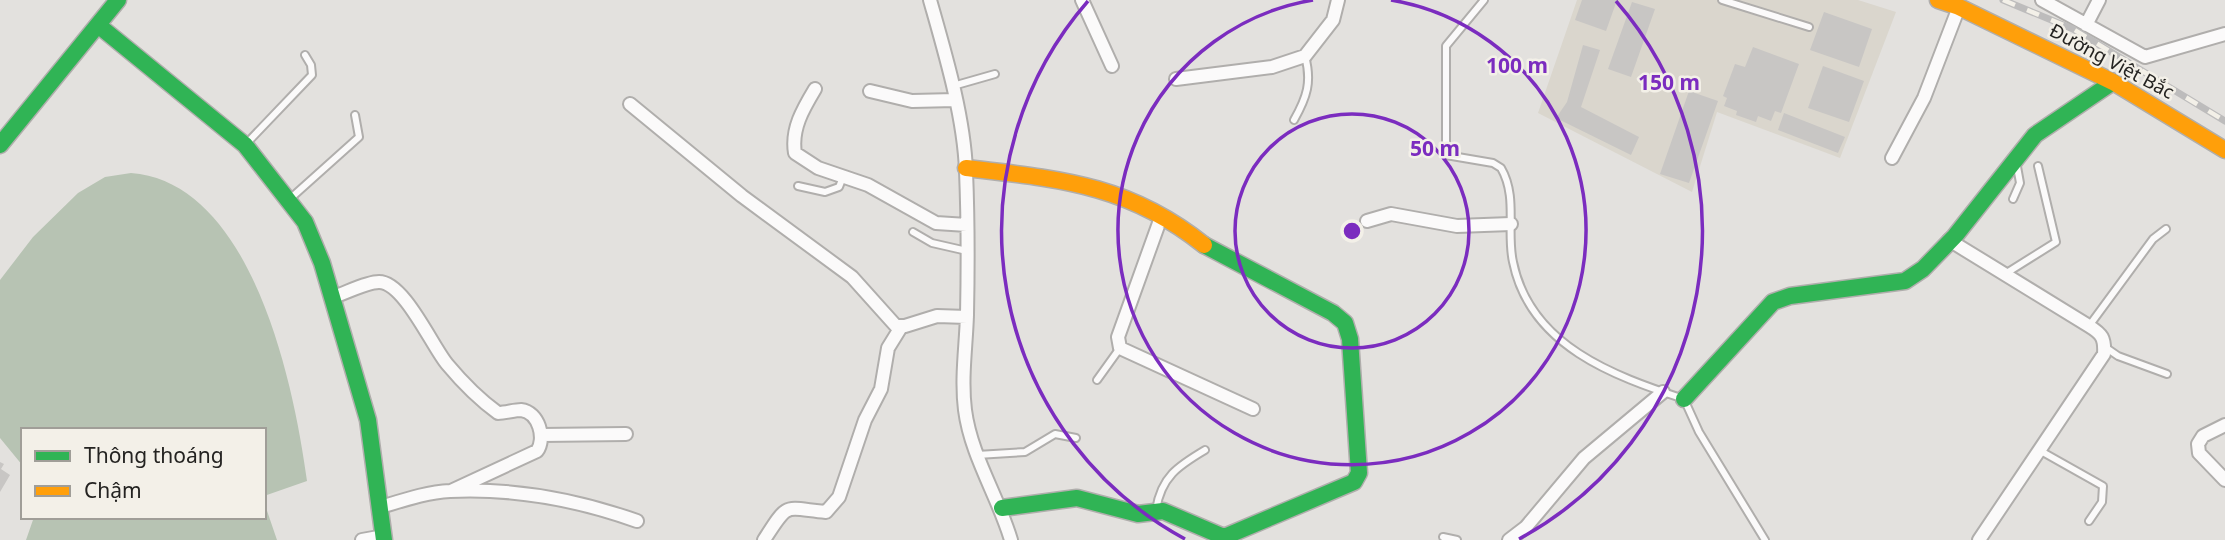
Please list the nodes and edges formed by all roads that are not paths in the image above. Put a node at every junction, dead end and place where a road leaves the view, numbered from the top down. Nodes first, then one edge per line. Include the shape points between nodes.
1 (118, 0) edge
2 (930, 0) edge
3 (1082, 0) edge
4 (1338, 0) edge
5 (1484, 0) edge
6 (1722, 0) edge
7 (1938, 0) edge
8 (2042, 0) edge
9 (2099, 0) edge
10 (1959, 7) junction
11 (98, 25) junction
12 (2086, 25) junction
13 (1809, 27) dead end
14 (2225, 34) edge
15 (306, 55) dead end
16 (1305, 56) junction
17 (1112, 66) dead end
18 (995, 74) dead end
19 (1176, 79) dead end
20 (2113, 82) junction
21 (951, 86) junction
22 (815, 89) dead end
23 (870, 91) dead end
24 (955, 100) junction
25 (630, 104) dead end
26 (355, 115) dead end
27 (1294, 120) dead end
28 (0, 145) edge
29 (245, 145) junction
30 (2225, 150) edge
31 (1892, 158) dead end
32 (2015, 158) junction
33 (2038, 166) dead end
34 (966, 168) junction
35 (844, 175) junction
36 (798, 186) dead end
37 (290, 199) junction
38 (2013, 199) dead end
39 (1166, 219) junction
40 (1367, 221) dead end
41 (1511, 224) junction
42 (967, 225) junction
43 (2166, 229) dead end
44 (913, 232) dead end
45 (1949, 240) junction
46 (967, 251) junction
47 (2006, 274) junction
48 (333, 297) junction
49 (967, 317) junction
50 (2089, 326) junction
51 (901, 327) junction
52 (2105, 346) junction
53 (1120, 348) junction
54 (2167, 374) dead end
55 (1097, 380) dead end
56 (1664, 392) junction
57 (1684, 399) junction
58 (1253, 409) dead end
59 (2225, 425) edge
60 (626, 434) dead end
61 (542, 435) junction
62 (1076, 438) dead end
63 (1205, 450) dead end
64 (2039, 450) junction
65 (977, 455) junction
66 (2225, 480) edge
67 (451, 491) junction
68 (382, 507) junction
69 (1002, 508) junction
70 (1156, 510) junction
71 (638, 521) dead end
72 (2089, 521) dead end
73 (1443, 537) dead end
74 (384, 538) edge
75 (362, 540) edge
76 (764, 540) edge
77 (1011, 540) edge
78 (1457, 540) edge
79 (1509, 540) edge
80 (1765, 540) edge
81 (1979, 540) edge

1 - 11 street
2 - 21 street
3 - 17 street
4 - 16 street via 1333,20
5 - 41 lane via 1446,46 1446,155 1501,168 1511,198
6 - 13 lane
7 - 10 street, Đường Việt Bắc
8 - 12 street
9 - 12 street
10 - 20 street, Đường Việt Bắc
10 - 31 street via 1924,98
11 - 28 street
11 - 29 street
12 - 14 street via 2145,57
15 - 29 lane via 312,75
16 - 19 street via 1272,67
16 - 27 lane via 1310,75 1307,96
18 - 21 lane
20 - 30 street, Đường Việt Bắc
20 - 32 street via 2039,133
21 - 24 street
22 - 35 street via 793,138 795,153 818,168
23 - 24 street via 912,101
24 - 34 street
25 - 51 street via 852,277
26 - 37 lane via 359,137
29 - 37 street
32 - 38 lane via 2020,183
32 - 45 street
33 - 47 lane via 2056,242
34 - 39 street via 1094,186
34 - 42 street
35 - 36 lane via 839,187 825,192
35 - 42 street via 936,223
37 - 48 street via 305,222
39 - 53 street via 1159,223 1118,337
39 - 70 street via 1213,252 1345,323 1359,473 1354,482 1229,536
40 - 41 street via 1391,214 1457,226
41 - 56 lane via 1513,263 1525,296 1549,330 1602,369
42 - 46 street
43 - 50 lane via 2152,239
44 - 46 lane via 932,243
45 - 47 street
45 - 57 street via 1905,281 1773,302
46 - 49 street
47 - 50 street
48 - 61 street via 380,282 392,286 409,304 448,366 480,398 499,413 528,412
48 - 68 street via 368,420
49 - 51 street via 937,316
49 - 65 street via 962,382
50 - 52 street via 2102,334
51 - 76 street via 888,348 881,389 865,420 839,497 826,512 795,506 783,511
52 - 54 lane via 2118,356
52 - 64 street
53 - 55 lane
53 - 58 street
56 - 57 lane
56 - 79 street via 1584,458
57 - 80 lane
59 - 66 street via 2203,436 2198,444 2199,453
60 - 61 street
61 - 67 street via 537,451
62 - 65 lane via 1055,434 1025,452
63 - 70 lane via 1168,474
64 - 72 lane via 2103,486 2102,502
64 - 81 street
65 - 69 street
67 - 68 street
67 - 71 street via 547,496
68 - 74 street
69 - 70 street via 1069,497 1138,514
69 - 77 street
73 - 78 lane
74 - 75 street

